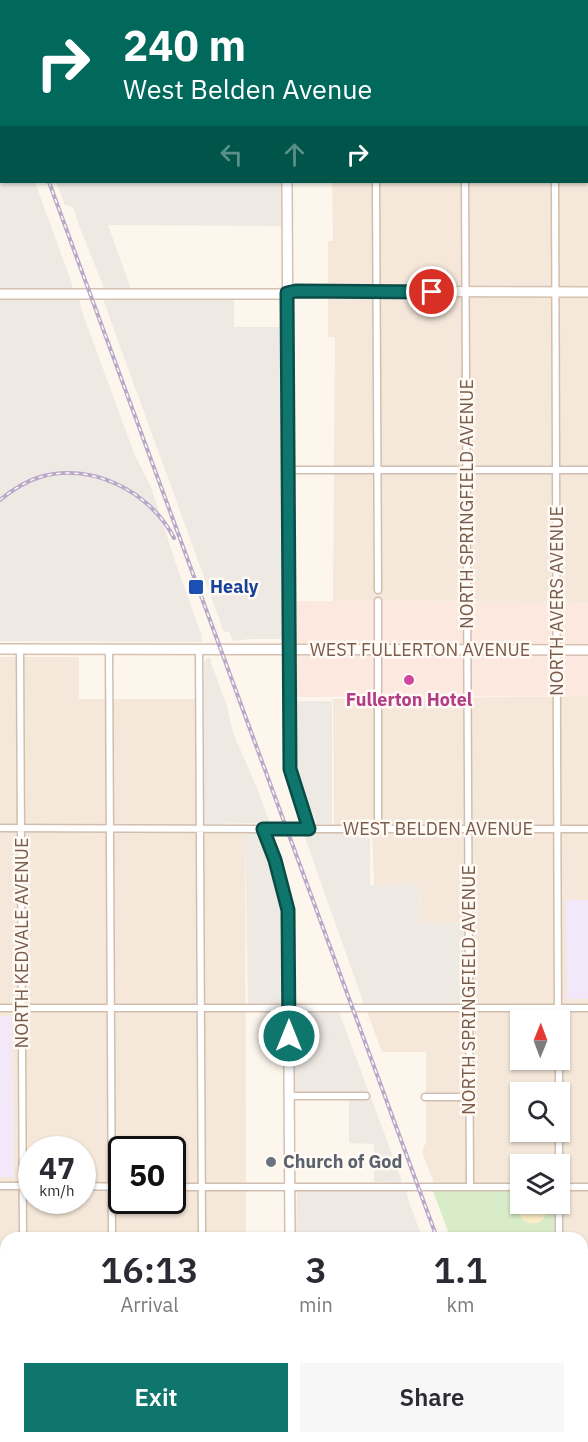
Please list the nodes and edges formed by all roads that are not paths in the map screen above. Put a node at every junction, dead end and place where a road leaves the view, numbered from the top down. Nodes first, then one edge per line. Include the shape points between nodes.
1 (287, 183) edge
2 (376, 183) edge
3 (465, 183) edge
4 (555, 183) edge
5 (377, 292) junction
6 (466, 292) junction
7 (556, 292) junction
8 (588, 292) edge
9 (287, 293) junction
10 (0, 294) edge
11 (289, 470) junction
12 (378, 470) junction
13 (467, 470) junction
14 (556, 470) junction
15 (588, 470) edge
16 (378, 590) dead end
17 (378, 600) dead end
18 (0, 649) edge
19 (20, 649) junction
20 (109, 649) junction
21 (199, 649) junction
22 (289, 649) junction
23 (378, 650) junction
24 (468, 650) junction
25 (557, 650) junction
26 (588, 650) edge
27 (0, 828) edge
28 (21, 828) junction
29 (110, 829) junction
30 (200, 829) junction
31 (263, 829) junction
32 (309, 829) junction
33 (378, 829) junction
34 (468, 829) junction
35 (558, 829) junction
36 (588, 829) edge
37 (0, 1008) edge
38 (22, 1008) junction
39 (111, 1008) junction
40 (201, 1008) junction
41 (289, 1008) junction
42 (469, 1008) junction
43 (558, 1008) junction
44 (588, 1008) edge
45 (290, 1096) junction
46 (366, 1096) dead end
47 (425, 1097) dead end
48 (470, 1097) junction
49 (23, 1136) edge
50 (112, 1136) edge
51 (0, 1186) edge
52 (18, 1186) edge
53 (186, 1187) edge
54 (202, 1187) junction
55 (290, 1187) junction
56 (470, 1187) junction
57 (510, 1187) edge
58 (570, 1187) edge
59 (588, 1188) edge
60 (23, 1214) edge
61 (112, 1214) edge
62 (559, 1214) edge
63 (23, 1232) edge
64 (112, 1232) edge
65 (202, 1232) edge
66 (290, 1232) edge
67 (559, 1232) edge

1 - 9 main road
2 - 5 street
3 - 6 street, NORTH SPRINGFIELD AVENUE
4 - 7 street, NORTH AVERS AVENUE
5 - 6 main road
5 - 9 main road
5 - 12 street
6 - 7 main road
6 - 13 street, NORTH SPRINGFIELD AVENUE
7 - 8 main road
7 - 14 street, NORTH AVERS AVENUE
9 - 10 main road
9 - 11 main road
11 - 12 street
11 - 22 main road
12 - 13 street
12 - 16 street
13 - 14 street
13 - 24 street, NORTH SPRINGFIELD AVENUE
14 - 15 street
14 - 25 street, NORTH AVERS AVENUE
17 - 23 street
18 - 19 main road, WEST FULLERTON AVENUE
19 - 20 main road, WEST FULLERTON AVENUE
19 - 28 street, NORTH KEDVALE AVENUE
20 - 21 main road, WEST FULLERTON AVENUE
20 - 29 street
21 - 22 main road, WEST FULLERTON AVENUE
21 - 30 street
22 - 23 main road, WEST FULLERTON AVENUE
22 - 32 main road via 290,769
23 - 24 main road, WEST FULLERTON AVENUE
23 - 33 street
24 - 25 main road, WEST FULLERTON AVENUE
24 - 34 street, NORTH SPRINGFIELD AVENUE
25 - 26 main road, WEST FULLERTON AVENUE
25 - 35 street, NORTH AVERS AVENUE
27 - 28 street, WEST BELDEN AVENUE
28 - 29 street, WEST BELDEN AVENUE
28 - 38 street, NORTH KEDVALE AVENUE
29 - 30 street, WEST BELDEN AVENUE
29 - 39 street
30 - 31 street, WEST BELDEN AVENUE
30 - 40 street
31 - 32 main road, WEST BELDEN AVENUE
31 - 41 main road via 288,910
32 - 33 street, WEST BELDEN AVENUE
33 - 34 street, WEST BELDEN AVENUE
34 - 35 street, WEST BELDEN AVENUE
34 - 42 street, NORTH SPRINGFIELD AVENUE
35 - 36 street, WEST BELDEN AVENUE
35 - 43 street, NORTH AVERS AVENUE
37 - 38 street
38 - 39 street
38 - 49 street, NORTH KEDVALE AVENUE
39 - 40 street
39 - 50 street
40 - 41 street
40 - 54 street
41 - 42 street
41 - 45 main road
42 - 43 street
42 - 48 street, NORTH SPRINGFIELD AVENUE
43 - 44 street
45 - 46 street
45 - 55 main road
47 - 48 street
48 - 56 street, NORTH SPRINGFIELD AVENUE
51 - 52 street
53 - 54 street
54 - 55 street
54 - 65 street
55 - 56 street
55 - 66 main road
56 - 57 street
58 - 59 street
60 - 63 street, NORTH KEDVALE AVENUE
61 - 64 street
62 - 67 street

